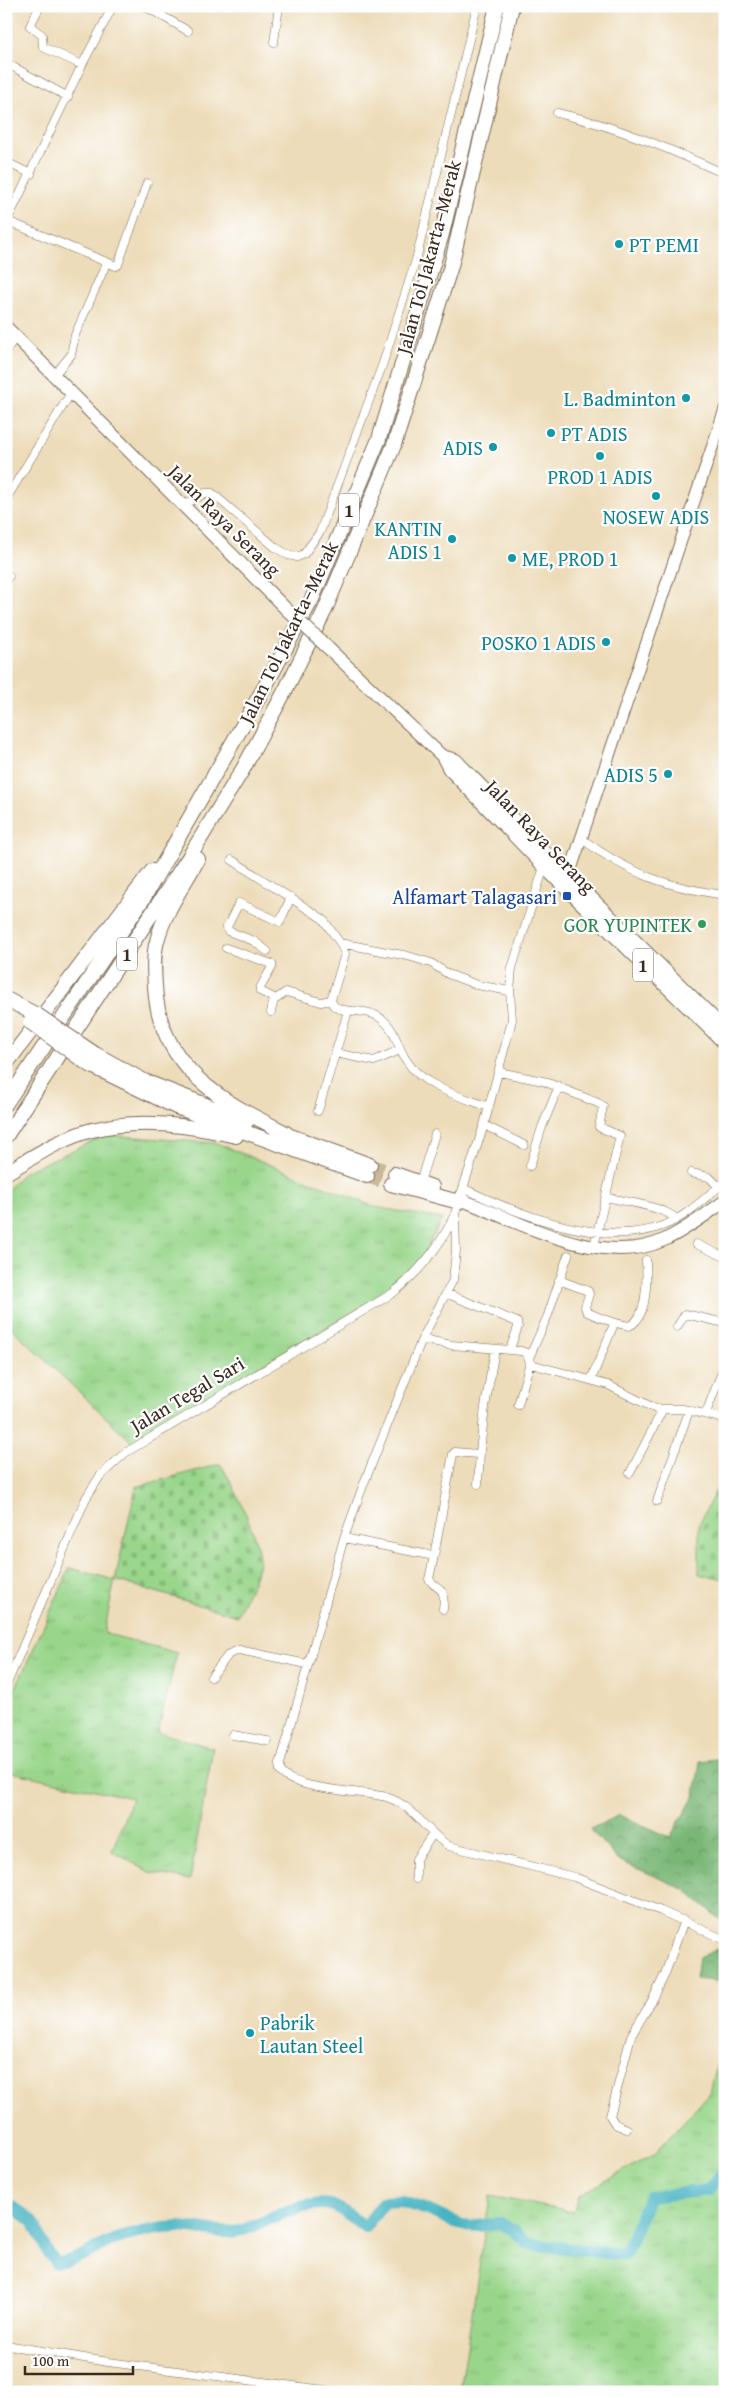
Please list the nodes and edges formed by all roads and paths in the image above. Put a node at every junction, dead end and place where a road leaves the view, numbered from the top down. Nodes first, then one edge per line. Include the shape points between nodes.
1 (40, 6) edge
2 (113, 6) edge
3 (145, 6) edge
4 (279, 6) edge
5 (477, 6) edge
6 (497, 6) edge
7 (512, 6) edge
8 (188, 31) dead end
9 (274, 42) dead end
10 (6, 63) edge
11 (82, 65) junction
12 (68, 97) junction
13 (557, 113) dead end
14 (6, 162) edge
15 (31, 174) junction
16 (725, 174) edge
17 (147, 183) dead end
18 (7, 218) edge
19 (106, 264) junction
20 (6, 327) edge
21 (16, 337) junction
22 (6, 350) edge
23 (55, 374) junction
24 (72, 391) junction
25 (725, 409) edge
26 (6, 499) edge
27 (184, 505) junction
28 (442, 756) junction
29 (243, 769) junction
30 (187, 825) junction
31 (582, 839) junction
32 (232, 860) dead end
33 (544, 867) junction
34 (565, 880) junction
35 (725, 883) edge
36 (724, 895) edge
37 (291, 897) junction
38 (340, 943) junction
39 (226, 948) dead end
40 (261, 960) junction
41 (510, 991) junction
42 (6, 999) edge
43 (274, 999) junction
44 (331, 1000) junction
45 (6, 1008) edge
46 (348, 1011) junction
47 (270, 1012) dead end
48 (34, 1018) junction
49 (724, 1037) edge
50 (400, 1050) junction
51 (335, 1053) junction
52 (91, 1059) junction
53 (6, 1064) edge
54 (499, 1072) junction
55 (558, 1086) junction
56 (6, 1103) edge
57 (489, 1107) junction
58 (318, 1111) dead end
59 (484, 1125) junction
60 (286, 1133) junction
61 (435, 1134) dead end
62 (6, 1136) edge
63 (524, 1145) dead end
64 (286, 1148) junction
65 (530, 1166) dead end
66 (6, 1173) edge
67 (692, 1173) dead end
68 (420, 1182) junction
69 (722, 1185) edge
70 (462, 1197) junction
71 (606, 1197) junction
72 (725, 1201) edge
73 (454, 1216) junction
74 (676, 1220) junction
75 (597, 1232) junction
76 (696, 1244) dead end
77 (594, 1246) junction
78 (568, 1254) dead end
79 (725, 1257) edge
80 (646, 1260) dead end
81 (559, 1280) junction
82 (448, 1294) junction
83 (725, 1323) edge
84 (614, 1324) junction
85 (677, 1327) dead end
86 (422, 1339) junction
87 (495, 1348) junction
88 (510, 1349) junction
89 (529, 1360) junction
90 (725, 1364) edge
91 (591, 1380) junction
92 (518, 1405) dead end
93 (663, 1409) junction
94 (689, 1411) junction
95 (706, 1414) junction
96 (725, 1419) edge
97 (480, 1452) junction
98 (630, 1473) dead end
99 (478, 1484) dead end
100 (657, 1501) dead end
101 (344, 1538) junction
102 (434, 1556) junction
103 (443, 1609) dead end
104 (307, 1664) junction
105 (211, 1677) dead end
106 (6, 1686) edge
107 (233, 1735) dead end
108 (285, 1746) junction
109 (433, 1834) junction
110 (416, 1879) dead end
111 (684, 1920) junction
112 (725, 1940) edge
113 (627, 2129) dead end
114 (6, 2345) edge
115 (340, 2392) edge

1 - 11 street via 30,26 42,35 43,47
2 - 11 street
3 - 8 street
4 - 9 street
5 - 27 street via 416,260 382,366 313,544 304,554 297,557 288,555 212,493 205,493
6 - 30 highway, Jalan Tol Jakarta–Merak / 1 via 442,234 379,439 312,599
7 - 29 highway, Jalan Tol Jakarta–Merak / 1 via 451,266 394,445 325,610
10 - 12 street
11 - 12 street
12 - 15 street
13 - 16 street via 619,129
14 - 15 street
15 - 18 street
17 - 19 street via 118,266
18 - 19 street
19 - 23 street via 74,335 72,355
20 - 21 highway, Jalan Raya Serang / 1
21 - 22 street
21 - 23 highway, Jalan Raya Serang / 1
23 - 24 highway, Jalan Raya Serang / 1
24 - 26 street
24 - 27 highway, Jalan Raya Serang / 1
25 - 31 main road
27 - 28 highway, Jalan Raya Serang / 1, bridge via 287,610
28 - 33 highway, Jalan Raya Serang / 1 via 450,769
28 - 34 highway, Jalan Raya Serang / 1 via 456,760
29 - 60 highway via 160,930 154,967 157,1012 164,1031 186,1067 211,1092
29 - 62 highway, Jalan Tol Jakarta–Merak / 1 via 160,904
30 - 53 highway
30 - 56 highway, Jalan Tol Jakarta–Merak / 1 via 143,899
31 - 34 main road
31 - 36 street via 623,866 654,880
32 - 37 street
33 - 34 highway, Jalan Raya Serang / 1
33 - 41 street, Jalan Tegal Sari via 515,958
34 - 49 highway, Jalan Raya Serang / 1
35 - 36 street
37 - 38 street via 323,919
37 - 40 street via 280,922 238,903 228,931 268,948
38 - 41 street via 408,956 477,985
38 - 44 street via 345,954
39 - 40 street
40 - 43 street via 272,965 260,991
41 - 54 street, Jalan Tegal Sari via 513,1016
42 - 48 highway
43 - 44 street via 286,992 321,1002
43 - 47 street
44 - 46 street via 336,1008
45 - 48 highway
46 - 50 street via 362,1010 384,1020
46 - 51 street
48 - 52 highway, bridge
50 - 51 street via 374,1061
50 - 57 street via 419,1075 433,1085
51 - 58 street
52 - 60 highway via 237,1118
52 - 64 highway via 176,1107
54 - 55 street
54 - 57 street, Jalan Tegal Sari
55 - 65 street
55 - 71 street via 603,1106 599,1127 620,1136
57 - 59 street, Jalan Tegal Sari
59 - 63 street
59 - 70 street, Jalan Tegal Sari
60 - 64 highway via 369,1170
61 - 68 street
64 - 66 highway via 178,1126 132,1123 91,1130 61,1142
67 - 69 street via 709,1177
68 - 70 highway
68 - 70 highway via 393,1179
69 - 74 street
70 - 73 street, Jalan Tegal Sari
70 - 75 street
70 - 77 highway via 572,1242
71 - 74 street via 665,1211
71 - 75 street
72 - 77 highway via 683,1230 647,1246
73 - 82 street via 455,1273
73 - 106 street, Jalan Tegal Sari via 431,1254 394,1293 125,1453 106,1469 86,1498
74 - 75 street via 647,1230 615,1234
75 - 77 street
76 - 79 street
78 - 81 street
80 - 84 street via 645,1296 638,1319 629,1326
81 - 84 street via 588,1292 587,1312
81 - 89 street
82 - 86 street
82 - 88 street via 517,1322
83 - 85 street via 685,1314
84 - 91 street
86 - 87 street
86 - 101 street
87 - 88 street
87 - 97 street
88 - 89 street via 526,1353
89 - 91 street
89 - 92 street
90 - 95 street
91 - 93 street via 618,1389 650,1407
93 - 94 street
93 - 98 street
94 - 95 street
94 - 100 street
95 - 96 street
97 - 99 street
97 - 102 street via 453,1454
101 - 102 street
101 - 104 street
102 - 103 street via 429,1579 441,1589
104 - 105 street via 239,1650 229,1654
104 - 108 street
107 - 108 street
108 - 109 street via 280,1764 282,1775 332,1790 385,1797 398,1802 414,1813
109 - 110 street via 416,1859
109 - 111 street via 449,1846 574,1877
111 - 112 street
111 - 113 street via 665,1974 630,2036 625,2053 610,2116 614,2124
114 - 115 street via 108,2362

